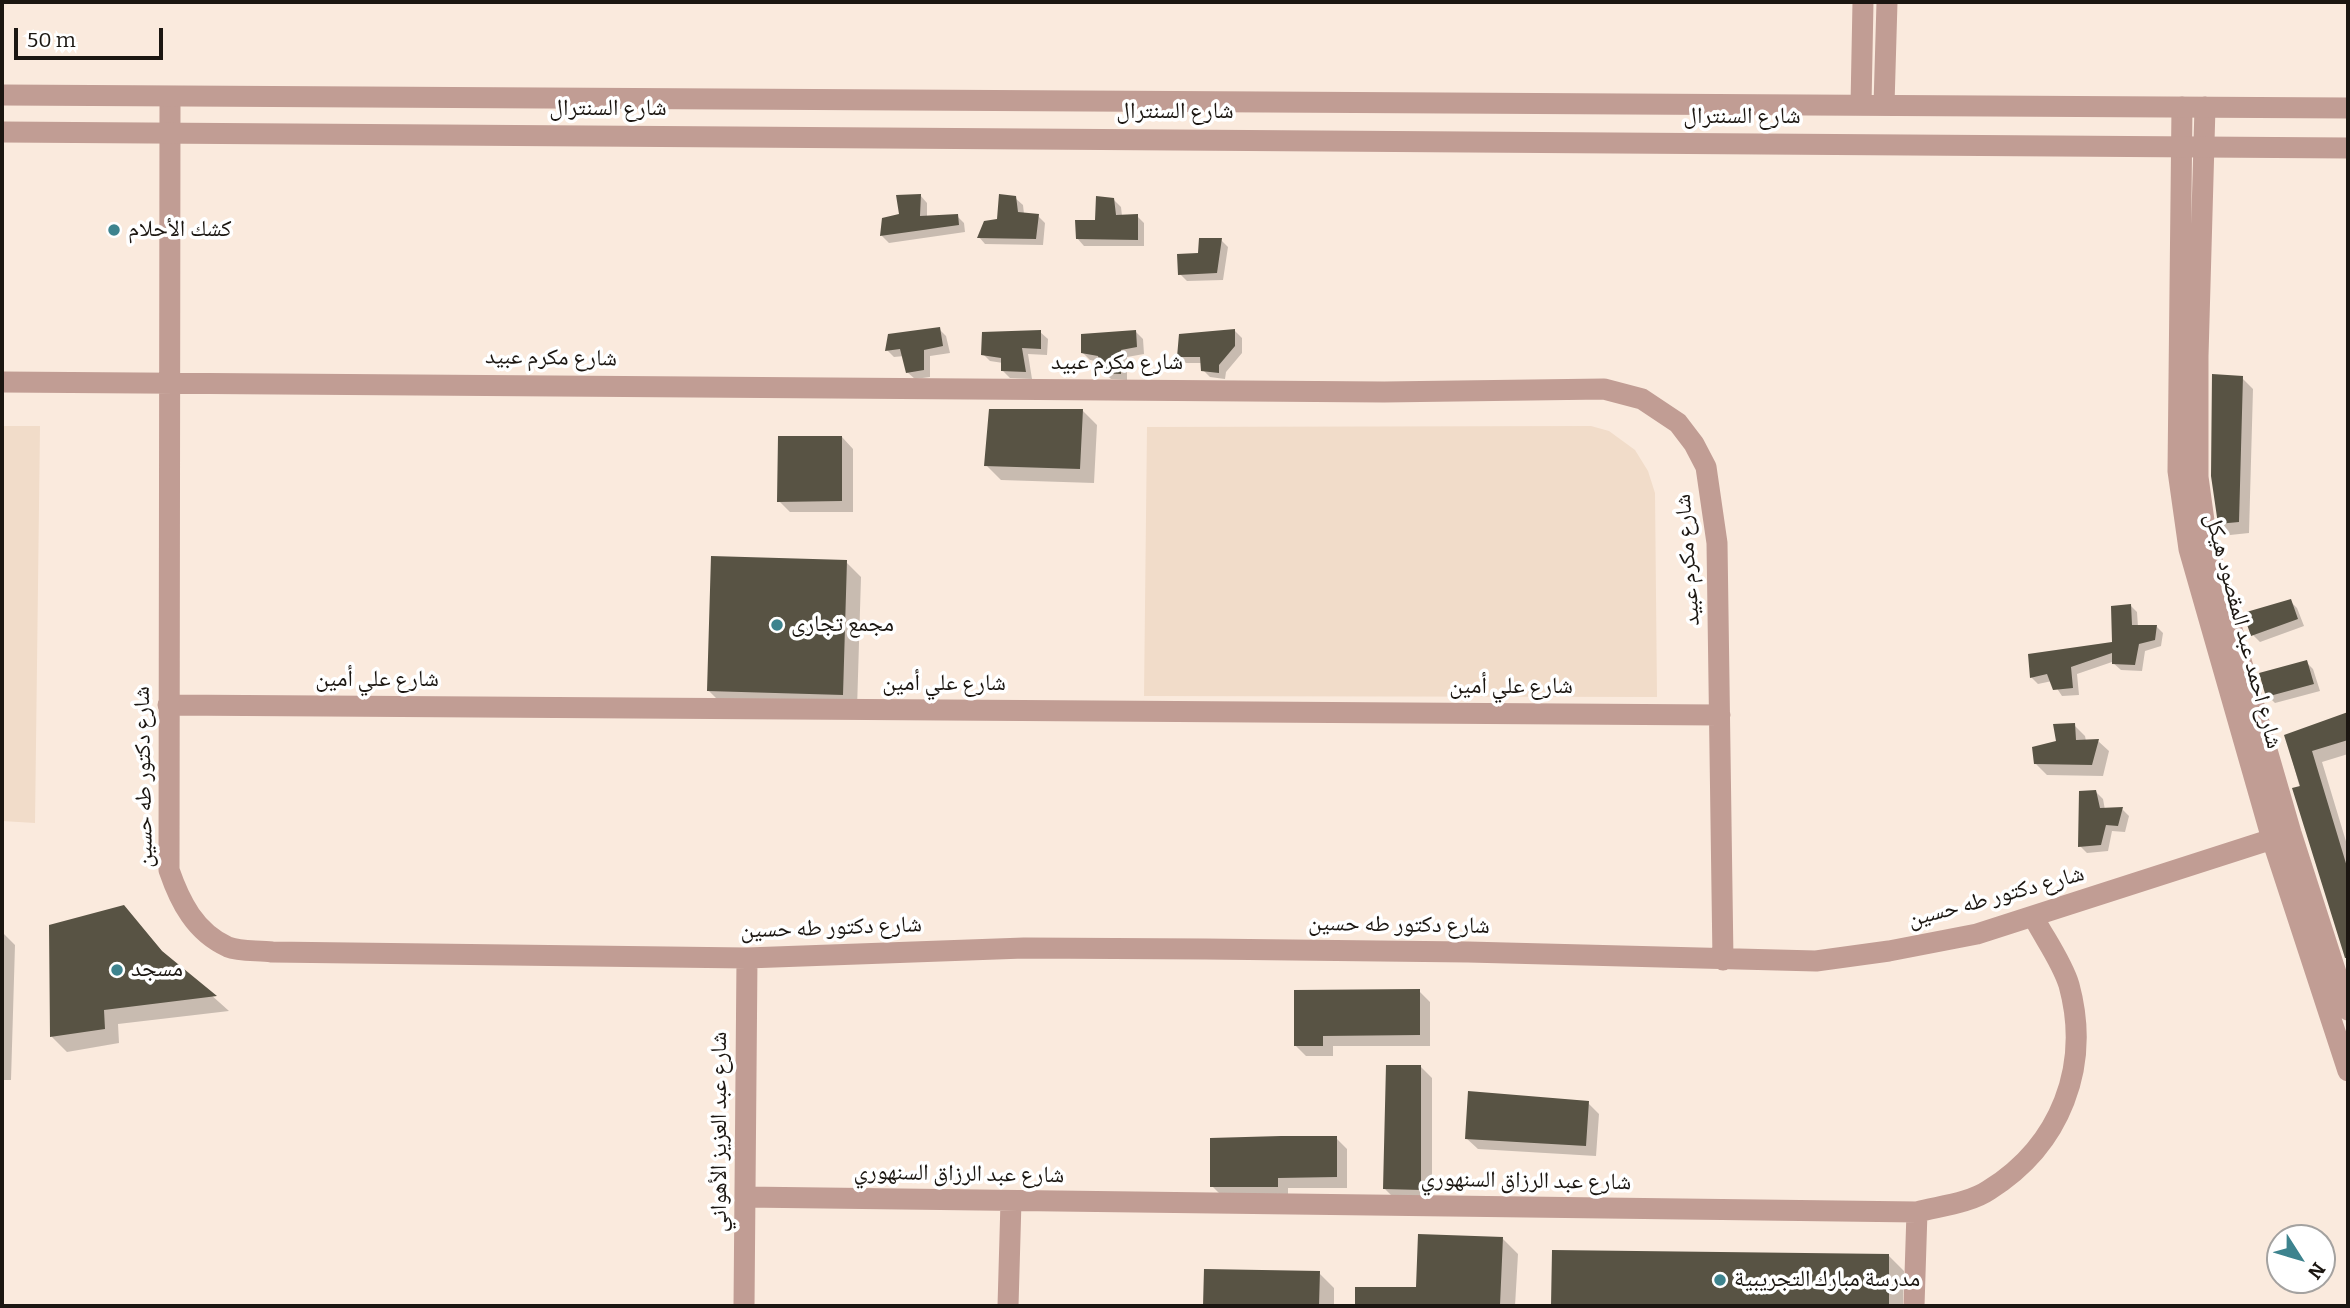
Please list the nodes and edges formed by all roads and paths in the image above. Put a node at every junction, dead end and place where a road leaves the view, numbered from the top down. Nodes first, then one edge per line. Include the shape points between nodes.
1 (1863, 2) edge
2 (1887, 2) edge
3 (2, 95) edge
4 (170, 97) junction
5 (1861, 105) junction
6 (1884, 105) junction
7 (2182, 107) junction
8 (2205, 107) junction
9 (2348, 108) edge
10 (2, 132) edge
11 (169, 133) junction
12 (2181, 146) junction
13 (2204, 148) junction
14 (2348, 148) edge
15 (2, 382) edge
16 (171, 382) junction
17 (168, 705) junction
18 (1720, 715) junction
19 (2281, 836) junction
20 (2034, 918) junction
21 (747, 958) junction
22 (1723, 960) junction
23 (2348, 1010) edge
24 (2348, 1071) edge
25 (745, 1198) junction
26 (1012, 1201) junction
27 (1917, 1212) junction
28 (744, 1306) edge
29 (1008, 1306) edge
30 (1914, 1306) edge

1 - 5 street
2 - 6 street
3 - 4 street, شارع السنترال
4 - 5 street, شارع السنترال
4 - 11 street, شارع دكتور طه حسين
5 - 6 street, شارع السنترال
6 - 7 street, شارع السنترال
7 - 8 street, شارع السنترال
7 - 12 street, شارع احمد عبد المقصود هيكل
8 - 9 street, شارع السنترال
8 - 13 street, شارع احمد عبد المقصود هيكل
10 - 11 street, شارع السنترال
11 - 12 street, شارع السنترال
11 - 16 street, شارع دكتور طه حسين
12 - 13 street, شارع السنترال
12 - 19 street, شارع احمد عبد المقصود هيكل via 2178,471 2189,549
13 - 14 street, شارع السنترال
13 - 19 street, شارع احمد عبد المقصود هيكل via 2198,477 2207,543
15 - 16 street, شارع مكرم عبيد
16 - 17 street, شارع دكتور طه حسين
16 - 18 street, شارع مكرم عبيد via 1371,392 1604,388 1642,399 1678,423 1706,467 1717,543
17 - 18 street, شارع علي أمين
17 - 21 street, شارع دكتور طه حسين via 169,870 180,902 201,929 229,947 272,952
18 - 22 street, شارع مكرم عبيد
19 - 20 street, شارع دكتور طه حسين
19 - 23 street, شارع احمد عبد المقصود هيكل
19 - 24 street, شارع احمد عبد المقصود هيكل
20 - 22 street, شارع دكتور طه حسين via 1877,953 1816,961
20 - 27 street, شارع عبد الرزاق السنهوري via 2068,982 2077,1024 2076,1067 2057,1119 2028,1160 1989,1190
21 - 22 street, شارع دكتور طه حسين via 1024,948 1481,952
21 - 25 street, شارع عبد العزيز الأهواني
25 - 26 street, شارع عبد الرزاق السنهوري
25 - 28 street, شارع عبد العزيز الأهواني
26 - 27 street, شارع عبد الرزاق السنهوري
26 - 29 street
27 - 30 street

